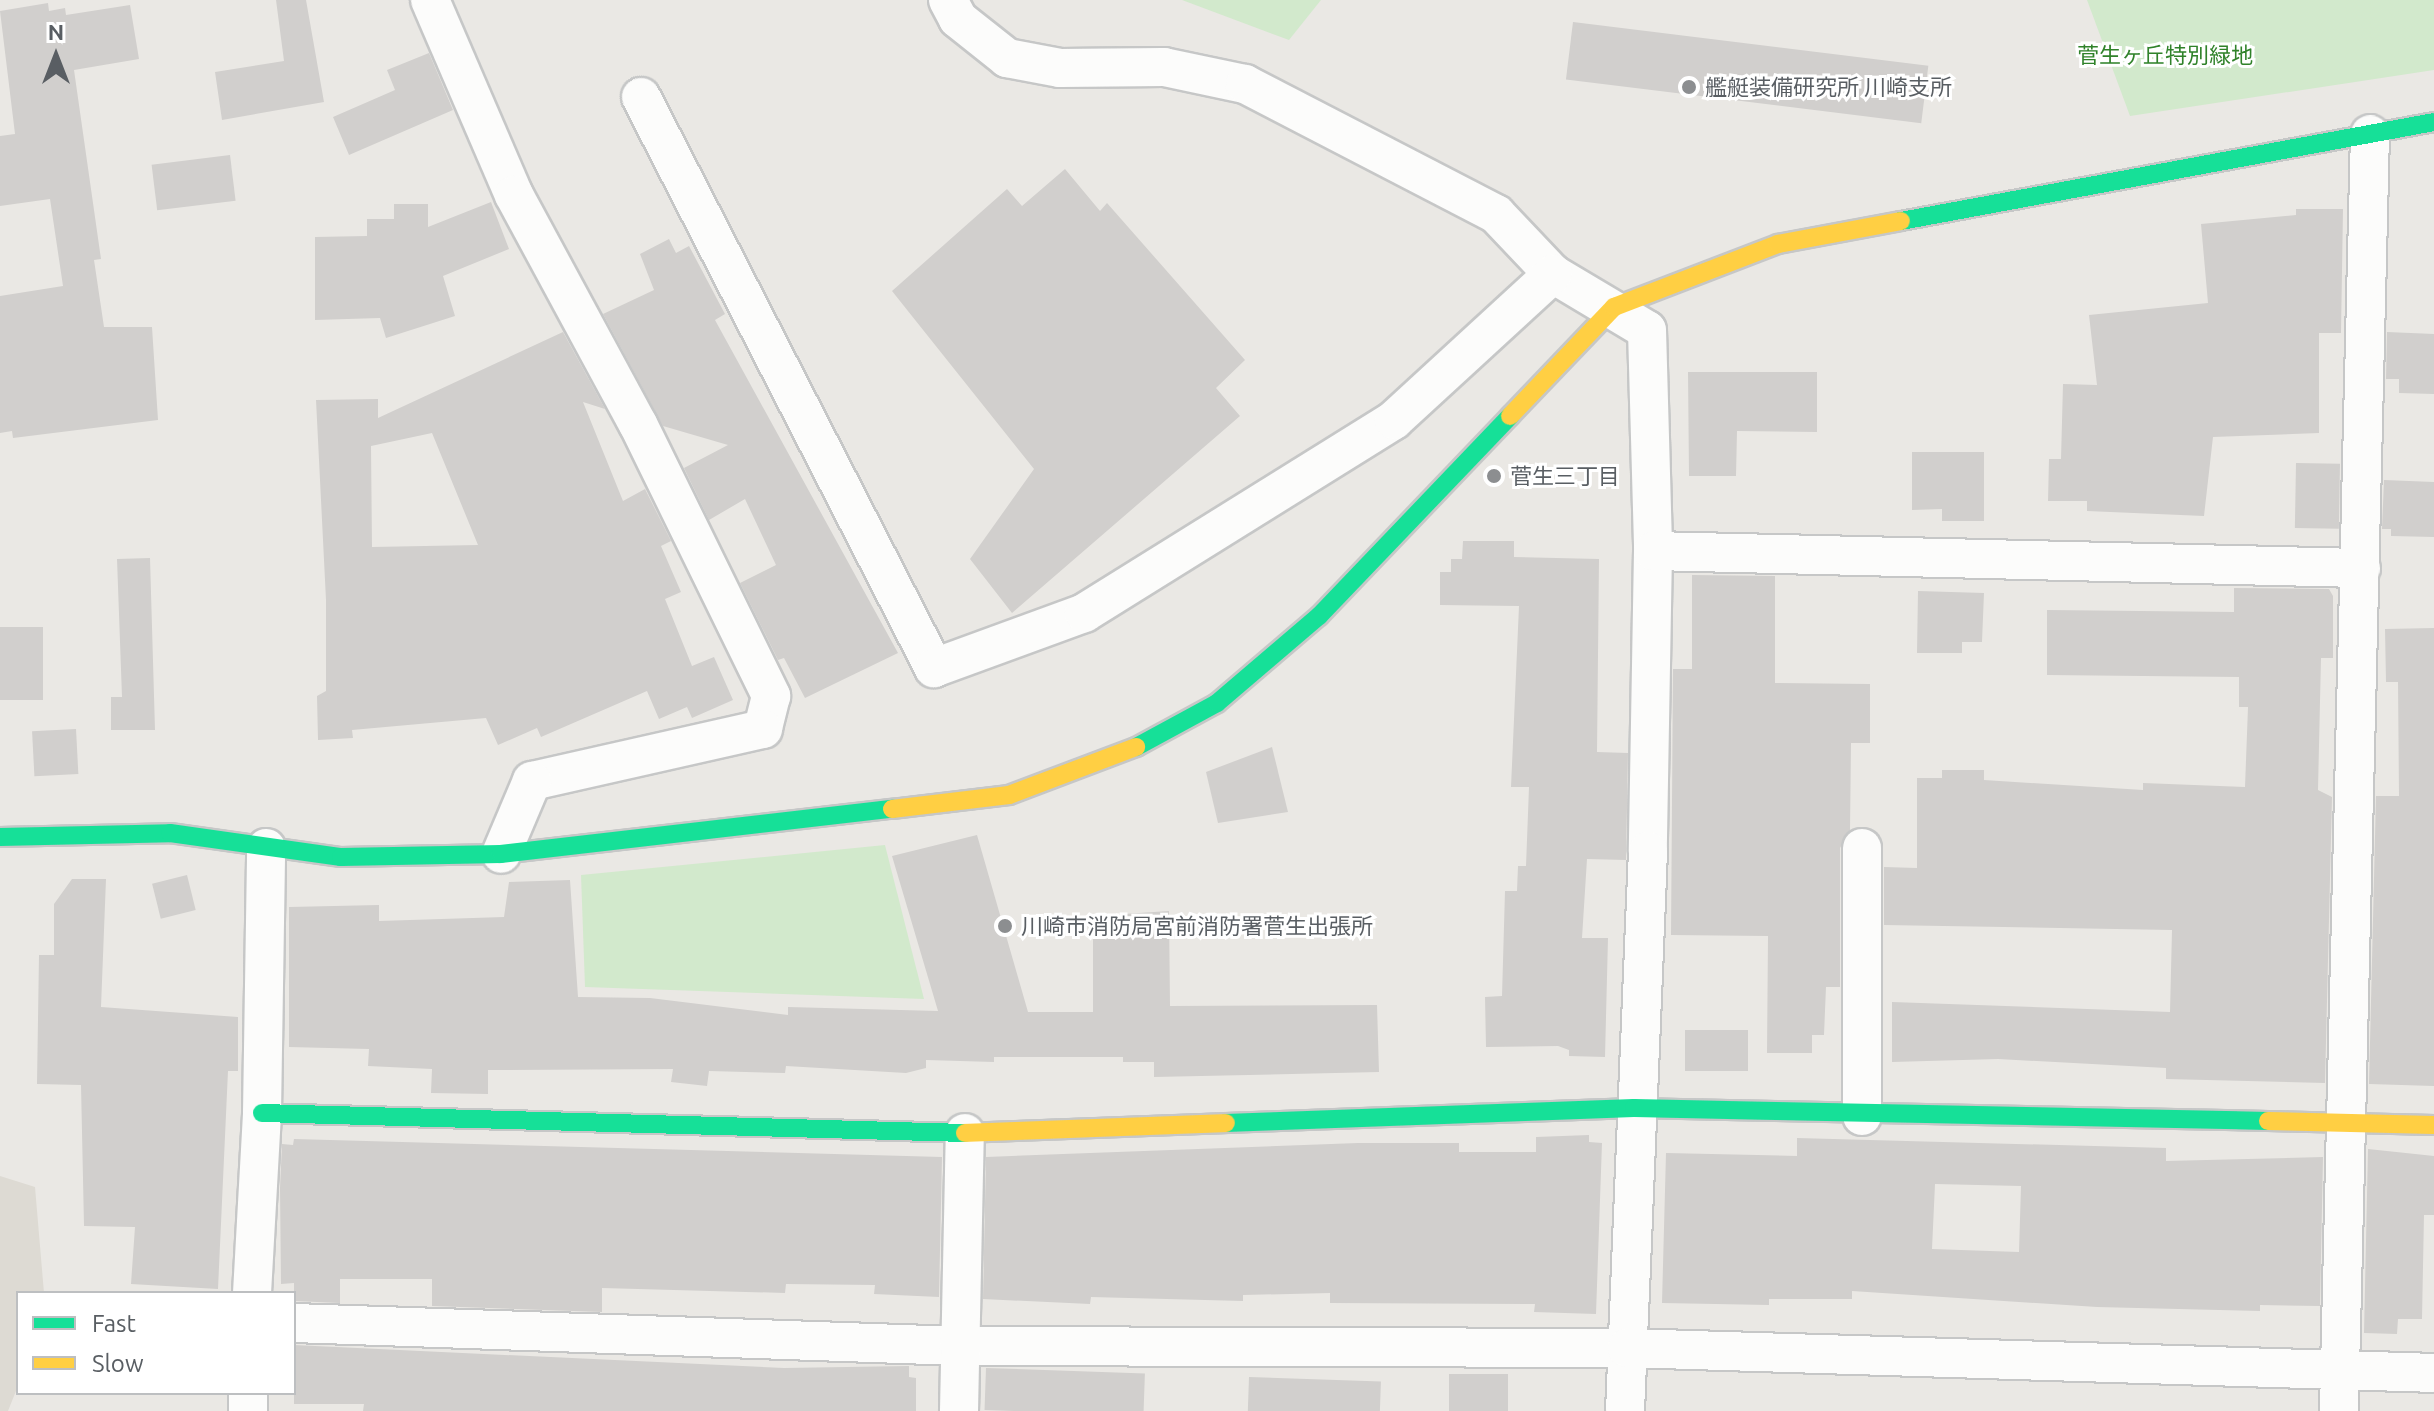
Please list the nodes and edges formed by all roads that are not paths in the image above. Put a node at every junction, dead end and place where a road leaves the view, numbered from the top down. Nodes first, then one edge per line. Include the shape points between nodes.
1 (430, 0) edge
2 (948, 0) edge
3 (641, 97) dead end
4 (2434, 122) edge
5 (2370, 134) junction
6 (1553, 274) junction
7 (1614, 307) junction
8 (1653, 551) junction
9 (2361, 568) junction
10 (0, 837) edge
11 (266, 848) junction
12 (1862, 848) dead end
13 (501, 854) junction
14 (1634, 1108) junction
15 (262, 1113) junction
16 (1862, 1116) junction
17 (2347, 1123) junction
18 (2434, 1125) edge
19 (965, 1133) junction
20 (252, 1291) edge
21 (296, 1323) edge
22 (958, 1346) junction
23 (1627, 1348) junction
24 (2340, 1372) junction
25 (2434, 1373) edge
26 (959, 1411) edge
27 (1625, 1411) edge
28 (2339, 1411) edge

1 - 13 street via 514,195 638,424 771,696 763,729 532,781
2 - 6 street via 958,19 1007,58 1060,68 1164,67 1245,84 1496,214
3 - 6 street via 934,668 1084,613 1394,420
4 - 5 street
5 - 7 street via 1778,244
5 - 9 street
6 - 7 street
7 - 8 street via 1648,334
7 - 13 street via 1319,616 1217,703 1155,740 1009,795
8 - 9 street
8 - 14 street via 1648,851
9 - 17 street
10 - 11 street via 170,833
11 - 13 street via 341,857
11 - 15 street
12 - 16 street
14 - 16 street
14 - 19 street
14 - 23 street
15 - 19 street
15 - 20 street
16 - 17 street
17 - 18 street
17 - 24 street
19 - 22 street
21 - 22 street
22 - 23 street
22 - 26 street
23 - 24 street
23 - 27 street
24 - 25 street
24 - 28 street

